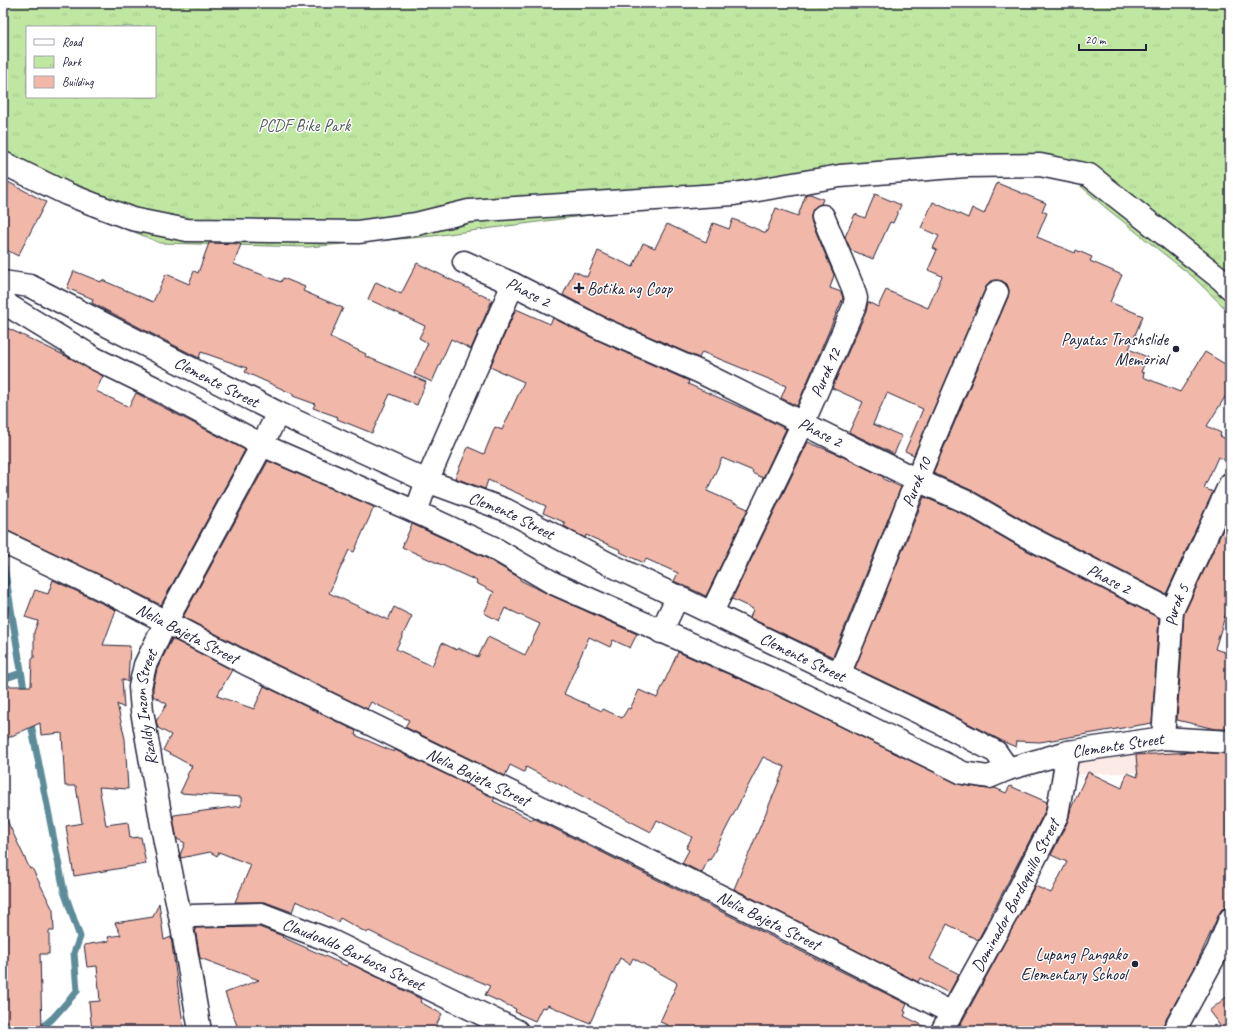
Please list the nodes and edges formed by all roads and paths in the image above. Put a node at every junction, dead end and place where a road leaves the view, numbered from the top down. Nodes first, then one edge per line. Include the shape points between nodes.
1 (3, 162) edge
2 (823, 216) dead end
3 (464, 262) dead end
4 (3, 282) edge
5 (513, 284) junction
6 (1230, 288) edge
7 (997, 292) dead end
8 (3, 299) edge
9 (278, 412) junction
10 (803, 423) junction
11 (262, 446) junction
12 (917, 480) junction
13 (428, 481) junction
14 (1230, 484) edge
15 (416, 512) junction
16 (3, 542) edge
17 (678, 596) junction
18 (1172, 611) junction
19 (712, 612) junction
20 (166, 622) junction
21 (661, 632) junction
22 (796, 653) junction
23 (839, 674) junction
24 (779, 683) junction
25 (1163, 738) junction
26 (1230, 742) edge
27 (1068, 752) junction
28 (1008, 769) junction
29 (180, 915) junction
30 (1230, 919) edge
31 (1224, 952) edge
32 (947, 1022) edge
33 (200, 1031) edge
34 (517, 1031) edge
35 (1174, 1031) edge

1 - 6 street via 66,194 132,219 187,230 358,232 416,224 469,211 734,194 840,176 966,166 1040,165 1089,175
2 - 10 street, Purok 12 via 856,298
3 - 5 street, Phase 2
4 - 9 street, Clemente Street via 30,286
5 - 10 street, Phase 2 via 602,329 700,372
5 - 13 street
7 - 12 street, Purok 10
8 - 11 street, Clemente Street via 9,306 94,358
9 - 11 street, Rizaldy Inzon Street
9 - 13 street, Clemente Street
10 - 12 street, Phase 2
10 - 19 street, Purok 12
11 - 15 street, Clemente Street
11 - 20 street, Rizaldy Inzon Street
12 - 18 street, Phase 2 via 967,502 1024,535
12 - 23 street, Purok 10
13 - 15 street
13 - 17 street, Clemente Street via 506,510
14 - 18 street, Purok 5
15 - 21 street, Clemente Street via 492,547 553,583
16 - 20 street, Nelia Bajeta Street
17 - 19 street, Clemente Street
17 - 21 street
18 - 25 street, Purok 5
19 - 22 street, Clemente Street
20 - 29 street, Rizaldy Inzon Street via 145,665 140,687 142,711
20 - 32 street, Nelia Bajeta Street via 833,952
21 - 24 street, Clemente Street
22 - 23 street, Clemente Street
22 - 24 street
23 - 28 street, Clemente Street via 996,752
24 - 28 street, Clemente Street via 963,773 989,777
25 - 26 street, Clemente Street
25 - 27 street, Clemente Street
27 - 28 street, Clemente Street
27 - 32 street, Dominador Bardoquillo Street via 1057,815
29 - 33 street, Rizaldy Inzon Street
29 - 34 street, Claudoaldo Barbosa Street via 261,914 331,941
30 - 31 street
31 - 35 street

